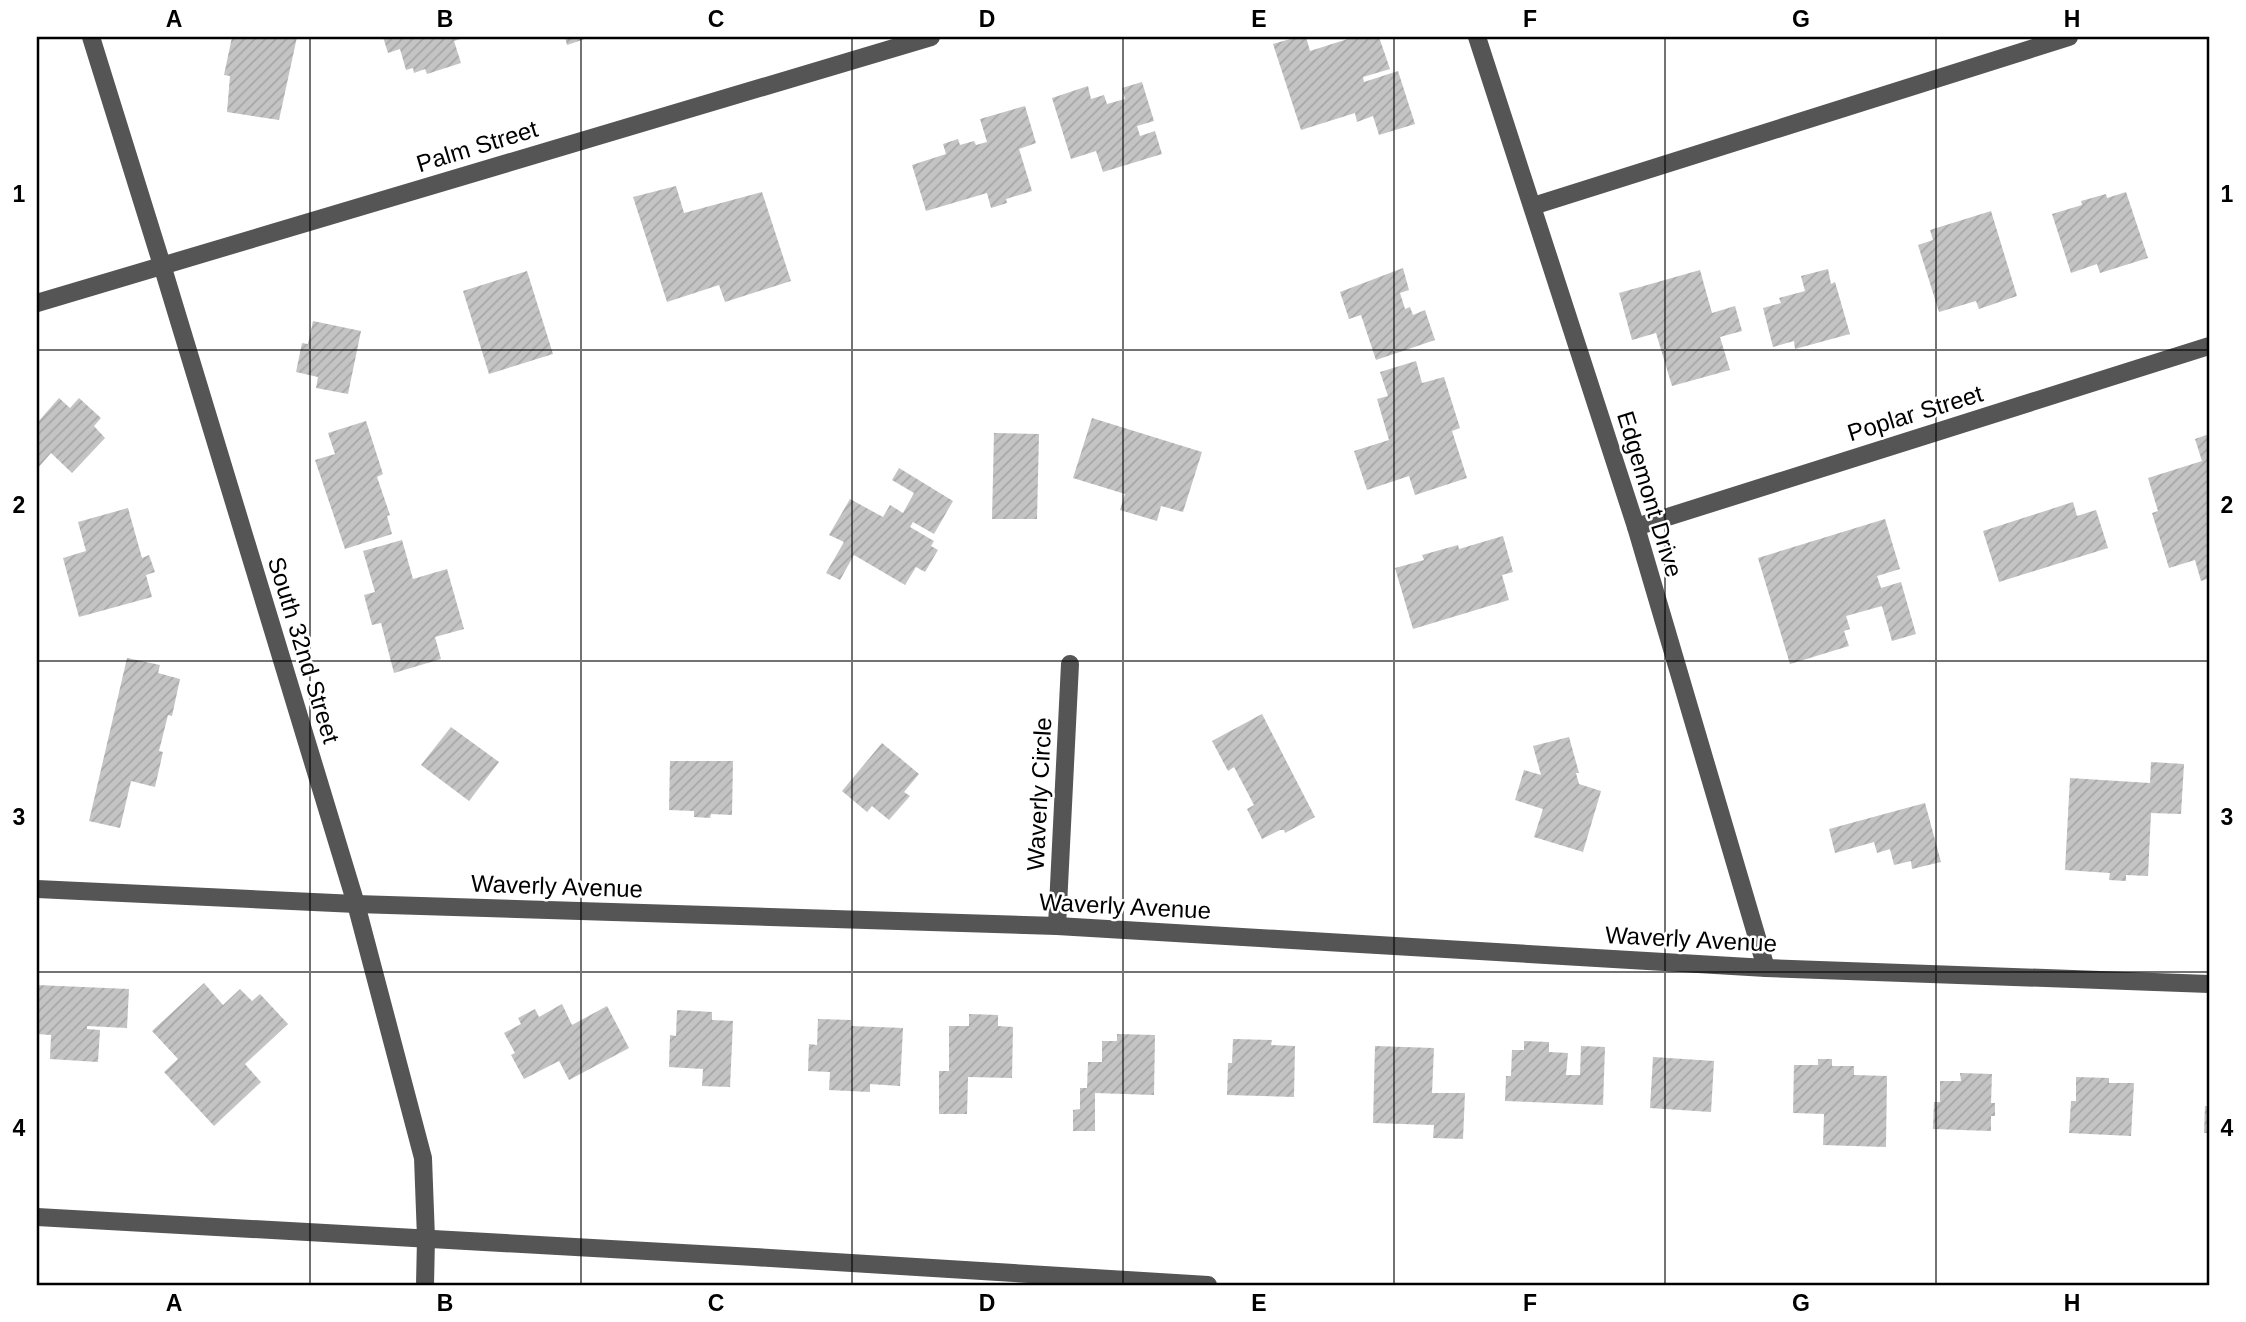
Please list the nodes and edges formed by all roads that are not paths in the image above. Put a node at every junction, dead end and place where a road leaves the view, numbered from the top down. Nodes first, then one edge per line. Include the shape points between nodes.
1 (91, 37) edge
2 (932, 37) edge
3 (1477, 37) edge
4 (2069, 37) edge
5 (1532, 206) junction
6 (162, 265) junction
7 (37, 303) edge
8 (2209, 346) edge
9 (1636, 527) junction
10 (1070, 664) dead end
11 (37, 889) edge
12 (356, 904) junction
13 (1057, 926) junction
14 (1766, 968) junction
15 (2209, 984) edge
16 (37, 1217) edge
17 (426, 1238) junction
18 (425, 1285) edge
19 (1208, 1285) edge

1 - 6 street, South 32nd Street
2 - 6 street, Palm Street
3 - 5 street, Edgemont Drive
4 - 5 street
5 - 9 street, Edgemont Drive
6 - 7 street, Palm Street
6 - 12 street, South 32nd Street
8 - 9 street, Poplar Street
9 - 14 street, Edgemont Drive
10 - 13 street, Waverly Circle
11 - 12 street, Waverly Avenue
12 - 13 street, Waverly Avenue
12 - 17 street, South 32nd Street via 423,1158
13 - 14 street, Waverly Avenue
14 - 15 street, Waverly Avenue
16 - 17 street
17 - 18 street, South 32nd Street
17 - 19 street

